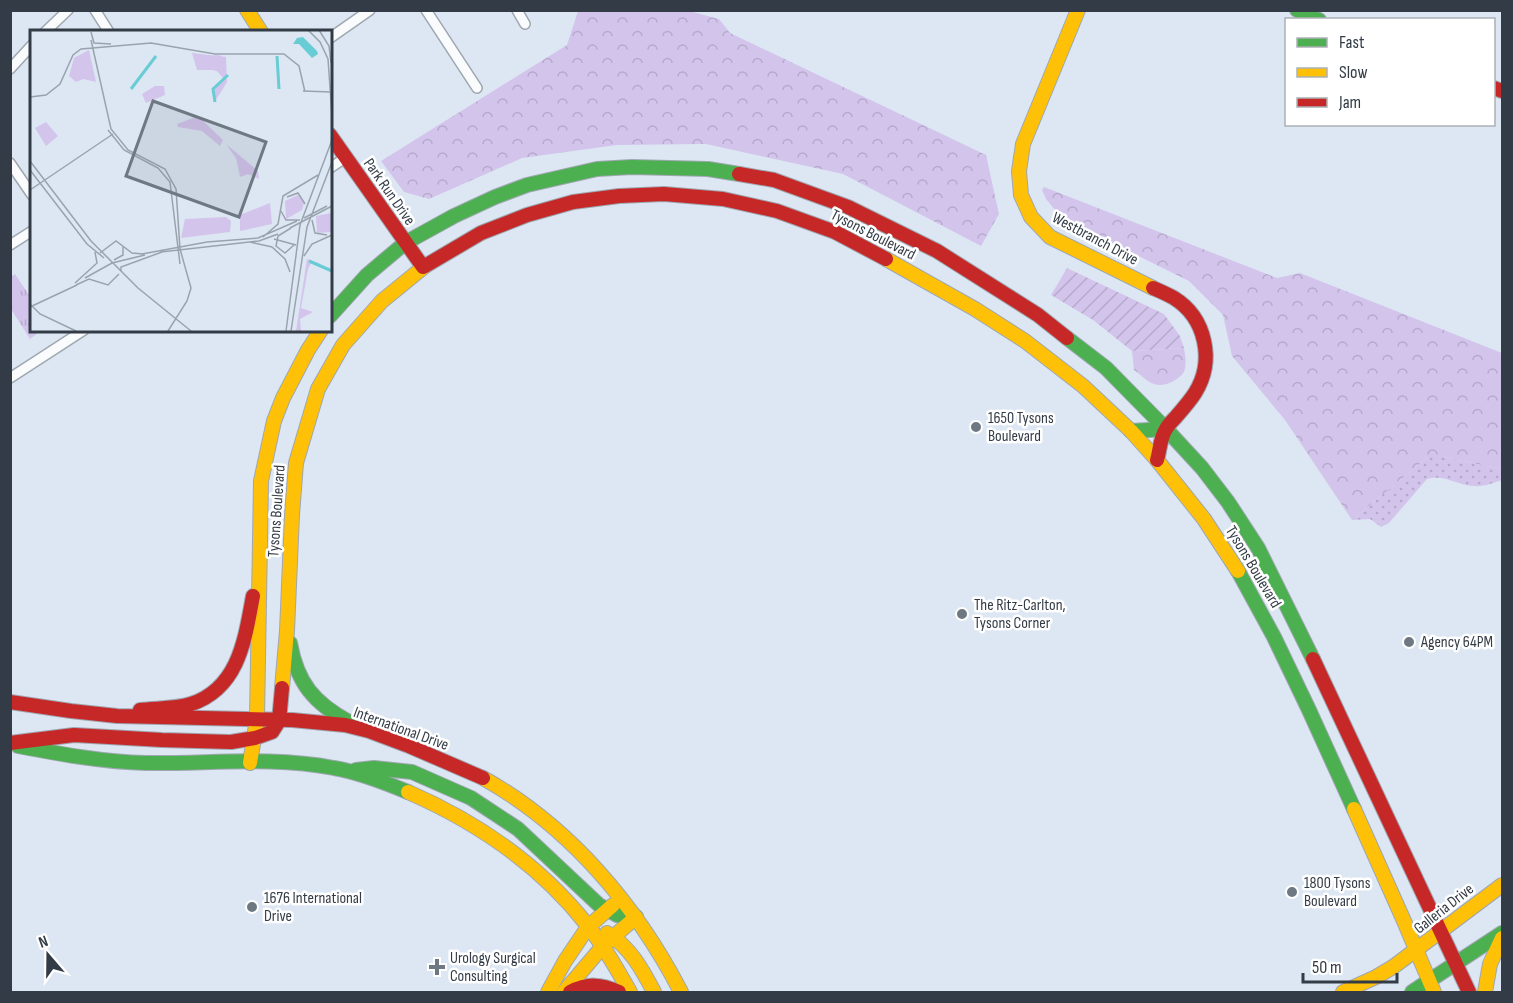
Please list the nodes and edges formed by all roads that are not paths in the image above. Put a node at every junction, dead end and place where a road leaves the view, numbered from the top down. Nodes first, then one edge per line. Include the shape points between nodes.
1 (68, 10) edge
2 (95, 10) edge
3 (247, 10) edge
4 (370, 10) edge
5 (426, 10) edge
6 (517, 10) edge
7 (1078, 10) edge
8 (1297, 10) edge
9 (1315, 18) edge
10 (525, 24) dead end
11 (47, 30) edge
12 (108, 30) edge
13 (260, 30) edge
14 (332, 37) edge
15 (30, 47) edge
16 (10, 69) edge
17 (477, 88) dead end
18 (332, 138) edge
19 (345, 158) junction
20 (10, 162) edge
21 (332, 167) edge
22 (30, 188) edge
23 (30, 232) edge
24 (405, 243) junction
25 (10, 245) edge
26 (423, 267) junction
27 (332, 314) edge
28 (81, 332) edge
29 (320, 332) edge
30 (10, 378) edge
31 (1166, 429) junction
32 (1131, 431) junction
33 (1157, 460) junction
34 (260, 561) junction
35 (288, 615) junction
36 (10, 702) edge
37 (86, 712) junction
38 (258, 719) junction
39 (279, 721) junction
40 (367, 730) junction
41 (255, 738) junction
42 (10, 744) edge
43 (250, 763) junction
44 (345, 771) junction
45 (1503, 885) edge
46 (621, 898) junction
47 (608, 910) junction
48 (636, 916) junction
49 (588, 927) junction
50 (1441, 932) junction
51 (1503, 933) edge
52 (614, 936) junction
53 (1503, 938) edge
54 (603, 946) junction
55 (1417, 951) junction
56 (1455, 964) junction
57 (1432, 987) edge
58 (548, 993) edge
59 (564, 993) edge
60 (570, 993) edge
61 (619, 993) edge
62 (630, 993) edge
63 (654, 993) edge
64 (681, 993) edge
65 (1343, 993) edge
66 (1412, 993) edge
67 (1469, 993) edge
68 (1485, 993) edge

1 - 11 street
2 - 12 street
3 - 13 street
4 - 14 street
5 - 17 street
6 - 10 street
7 - 31 street, Westbranch Drive via 1021,152 1019,187 1029,215 1044,232 1174,299 1196,320 1206,346 1203,375 1194,394
8 - 9 street
15 - 16 street
18 - 19 street, Park Run Drive
19 - 21 street
19 - 24 street, Park Run Drive
20 - 22 street
23 - 25 street
24 - 26 street, Park Run Drive
24 - 27 street, Tysons Boulevard via 367,275
24 - 31 street, Tysons Boulevard via 495,197 527,185 597,169 708,169 774,180 885,224 999,289 1106,368
26 - 32 street, Tysons Boulevard via 482,233 573,202 664,194 723,199 777,211 835,232 975,309 1083,386
26 - 35 street, Tysons Boulevard via 367,318 344,345 318,389 296,463
28 - 30 street
29 - 34 street, Tysons Boulevard via 274,421 261,481
31 - 32 street
31 - 33 street, Westbranch Drive
31 - 50 street, Tysons Boulevard via 1202,468 1258,548
32 - 33 street, Tysons Boulevard
33 - 55 street, Tysons Boulevard via 1232,560 1274,637
34 - 37 street via 244,641 232,672 220,687 192,704
34 - 38 street, Tysons Boulevard
35 - 39 street, Tysons Boulevard
35 - 40 street via 290,647 310,694 327,710
36 - 37 street, International Drive
37 - 38 street, International Drive via 131,717
38 - 39 street, International Drive
38 - 41 street, Tysons Boulevard
39 - 40 street, International Drive
39 - 41 street via 272,732
40 - 46 street, International Drive via 425,752 515,799 574,847
41 - 42 street via 231,742 74,735
41 - 43 street, Tysons Boulevard
42 - 43 street via 142,763
43 - 44 street
44 - 47 street via 374,768 412,772 471,798 518,829
44 - 49 street via 376,779 456,814 543,878
45 - 50 street, Galleria Drive
46 - 47 street
46 - 48 street, International Drive
47 - 48 street via 617,915
47 - 49 street
48 - 52 street
48 - 64 street, International Drive
49 - 52 street
49 - 54 street
49 - 58 street
50 - 55 street, Galleria Drive
50 - 56 street, Tysons Boulevard
51 - 56 street
52 - 54 street
52 - 63 street via 641,968
53 - 68 street via 1492,958
54 - 59 street
54 - 62 street
55 - 57 street, Tysons Boulevard
55 - 65 street, Galleria Drive
56 - 57 street
56 - 67 street, Tysons Boulevard
57 - 66 street
60 - 61 street via 593,984

